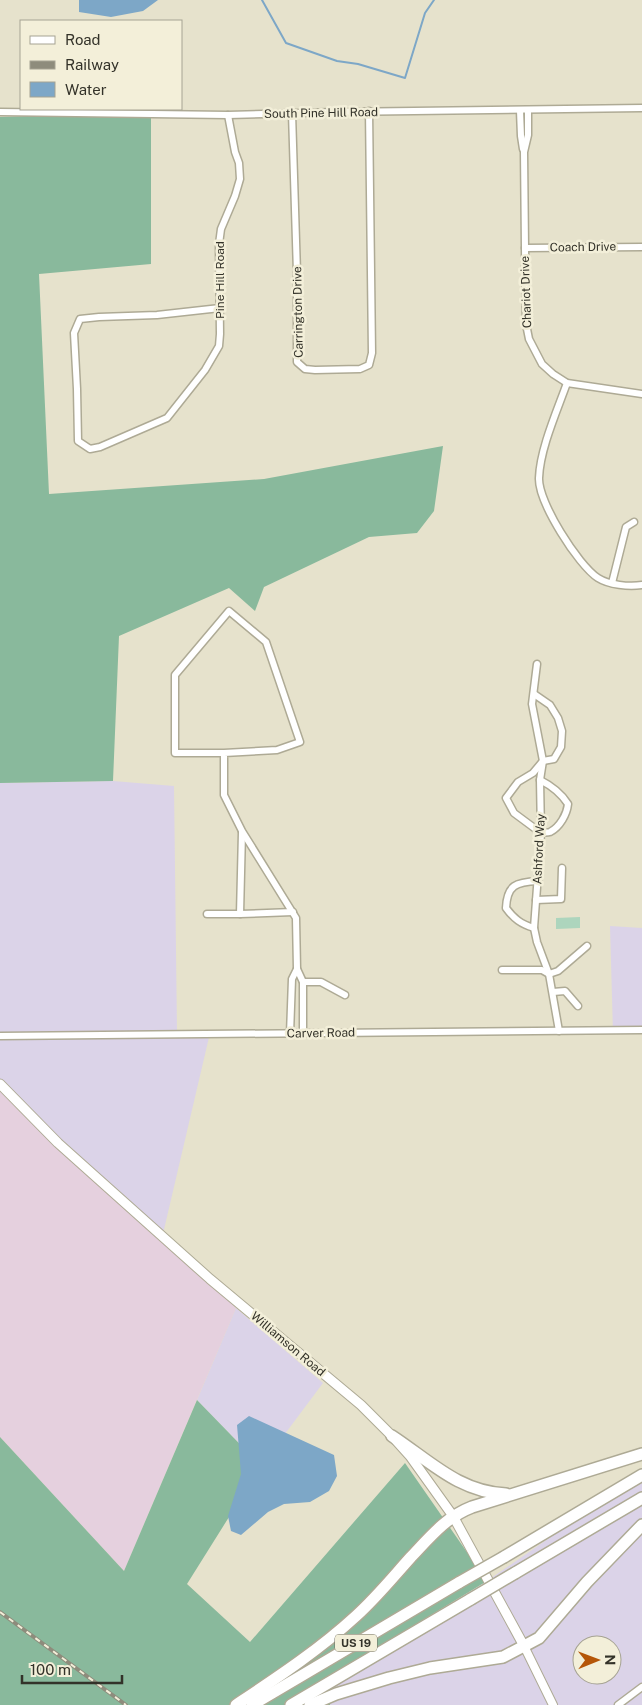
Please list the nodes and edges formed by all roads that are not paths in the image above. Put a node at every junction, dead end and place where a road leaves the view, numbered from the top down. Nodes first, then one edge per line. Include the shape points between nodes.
1 (642, 108) edge
2 (369, 111) junction
3 (524, 111) junction
4 (0, 112) edge
5 (292, 113) junction
6 (228, 115) junction
7 (642, 247) edge
8 (525, 248) junction
9 (220, 308) junction
10 (567, 383) junction
11 (642, 394) edge
12 (634, 522) dead end
13 (612, 583) junction
14 (642, 585) edge
15 (536, 664) dead end
16 (534, 694) junction
17 (224, 753) junction
18 (543, 761) junction
19 (540, 780) junction
20 (242, 831) junction
21 (542, 833) junction
22 (562, 868) dead end
23 (538, 881) junction
24 (536, 900) junction
25 (293, 912) junction
26 (206, 914) dead end
27 (240, 914) junction
28 (534, 928) junction
29 (587, 946) dead end
30 (297, 970) junction
31 (502, 970) dead end
32 (549, 974) junction
33 (303, 982) junction
34 (553, 992) junction
35 (345, 995) dead end
36 (578, 1006) dead end
37 (642, 1030) edge
38 (559, 1031) junction
39 (290, 1034) junction
40 (302, 1034) junction
41 (0, 1036) edge
42 (0, 1084) edge
43 (392, 1436) junction
44 (642, 1454) edge
45 (642, 1475) edge
46 (513, 1494) junction
47 (642, 1498) edge
48 (452, 1516) junction
49 (642, 1525) edge
50 (524, 1646) junction
51 (642, 1687) edge
52 (627, 1703) edge
53 (236, 1705) edge
54 (252, 1705) edge
55 (291, 1705) edge
56 (310, 1705) edge
57 (553, 1705) edge
58 (618, 1705) edge

1 - 3 street, South Pine Hill Road
2 - 3 street, South Pine Hill Road
2 - 5 street, South Pine Hill Road
2 - 5 street, Carrington Drive via 372,353 369,365 360,369 305,370 297,362
3 - 8 street, Chariot Drive via 521,136
4 - 6 street, South Pine Hill Road
5 - 6 street, South Pine Hill Road
6 - 9 street, Pine Hill Road via 240,179 221,229
7 - 8 street, Coach Drive
8 - 10 street, Chariot Drive via 529,339 542,364
9 - 9 street, Pine Hill Road via 80,319 74,333 78,441 90,449 100,447 167,418 206,370 219,346
10 - 11 street, Chariot Drive
10 - 13 street via 541,461 539,480 542,495 580,561 600,579
12 - 13 street via 626,527
13 - 14 street
15 - 16 street, Ashford Way
16 - 18 street, Ashford Way via 532,704
16 - 18 street via 550,705 562,731 562,747 554,759
17 - 17 street via 175,753 174,675 229,611 266,642 300,742 276,750
17 - 20 street via 224,795
18 - 19 street, Ashford Way
18 - 21 street via 533,773 518,782 506,798 514,813
19 - 21 street, Ashford Way
19 - 21 street via 554,787 568,804 567,814 550,832
20 - 25 street
20 - 27 street
21 - 23 street, Ashford Way
22 - 24 street via 561,899
23 - 24 street, Ashford Way
23 - 28 street via 515,885 506,896 506,908 513,918
24 - 28 street, Ashford Way
25 - 27 street
25 - 30 street via 296,918
26 - 27 street
28 - 32 street, Ashford Way
29 - 32 street via 558,971
30 - 33 street
30 - 39 street via 292,979
31 - 32 street via 542,970
32 - 34 street, Ashford Way
33 - 35 street via 321,982
33 - 40 street
34 - 36 street via 565,991
34 - 38 street, Ashford Way
37 - 38 street, Carver Road
38 - 40 street, Carver Road
39 - 40 street, Carver Road
39 - 41 street, Carver Road
42 - 43 main road, Williamson Road via 58,1143 210,1279 361,1405
43 - 46 highway via 458,1481 482,1491
43 - 48 main road, Williamson Road
44 - 46 highway
45 - 54 highway, US 19, bridge
46 - 48 highway
47 - 55 highway, US 19, bridge
48 - 50 main road, Williamson Road
48 - 53 highway via 373,1600 340,1630 303,1660
49 - 50 highway via 539,1638
50 - 56 highway via 503,1657 389,1678
50 - 57 street
51 - 52 street
52 - 58 street

